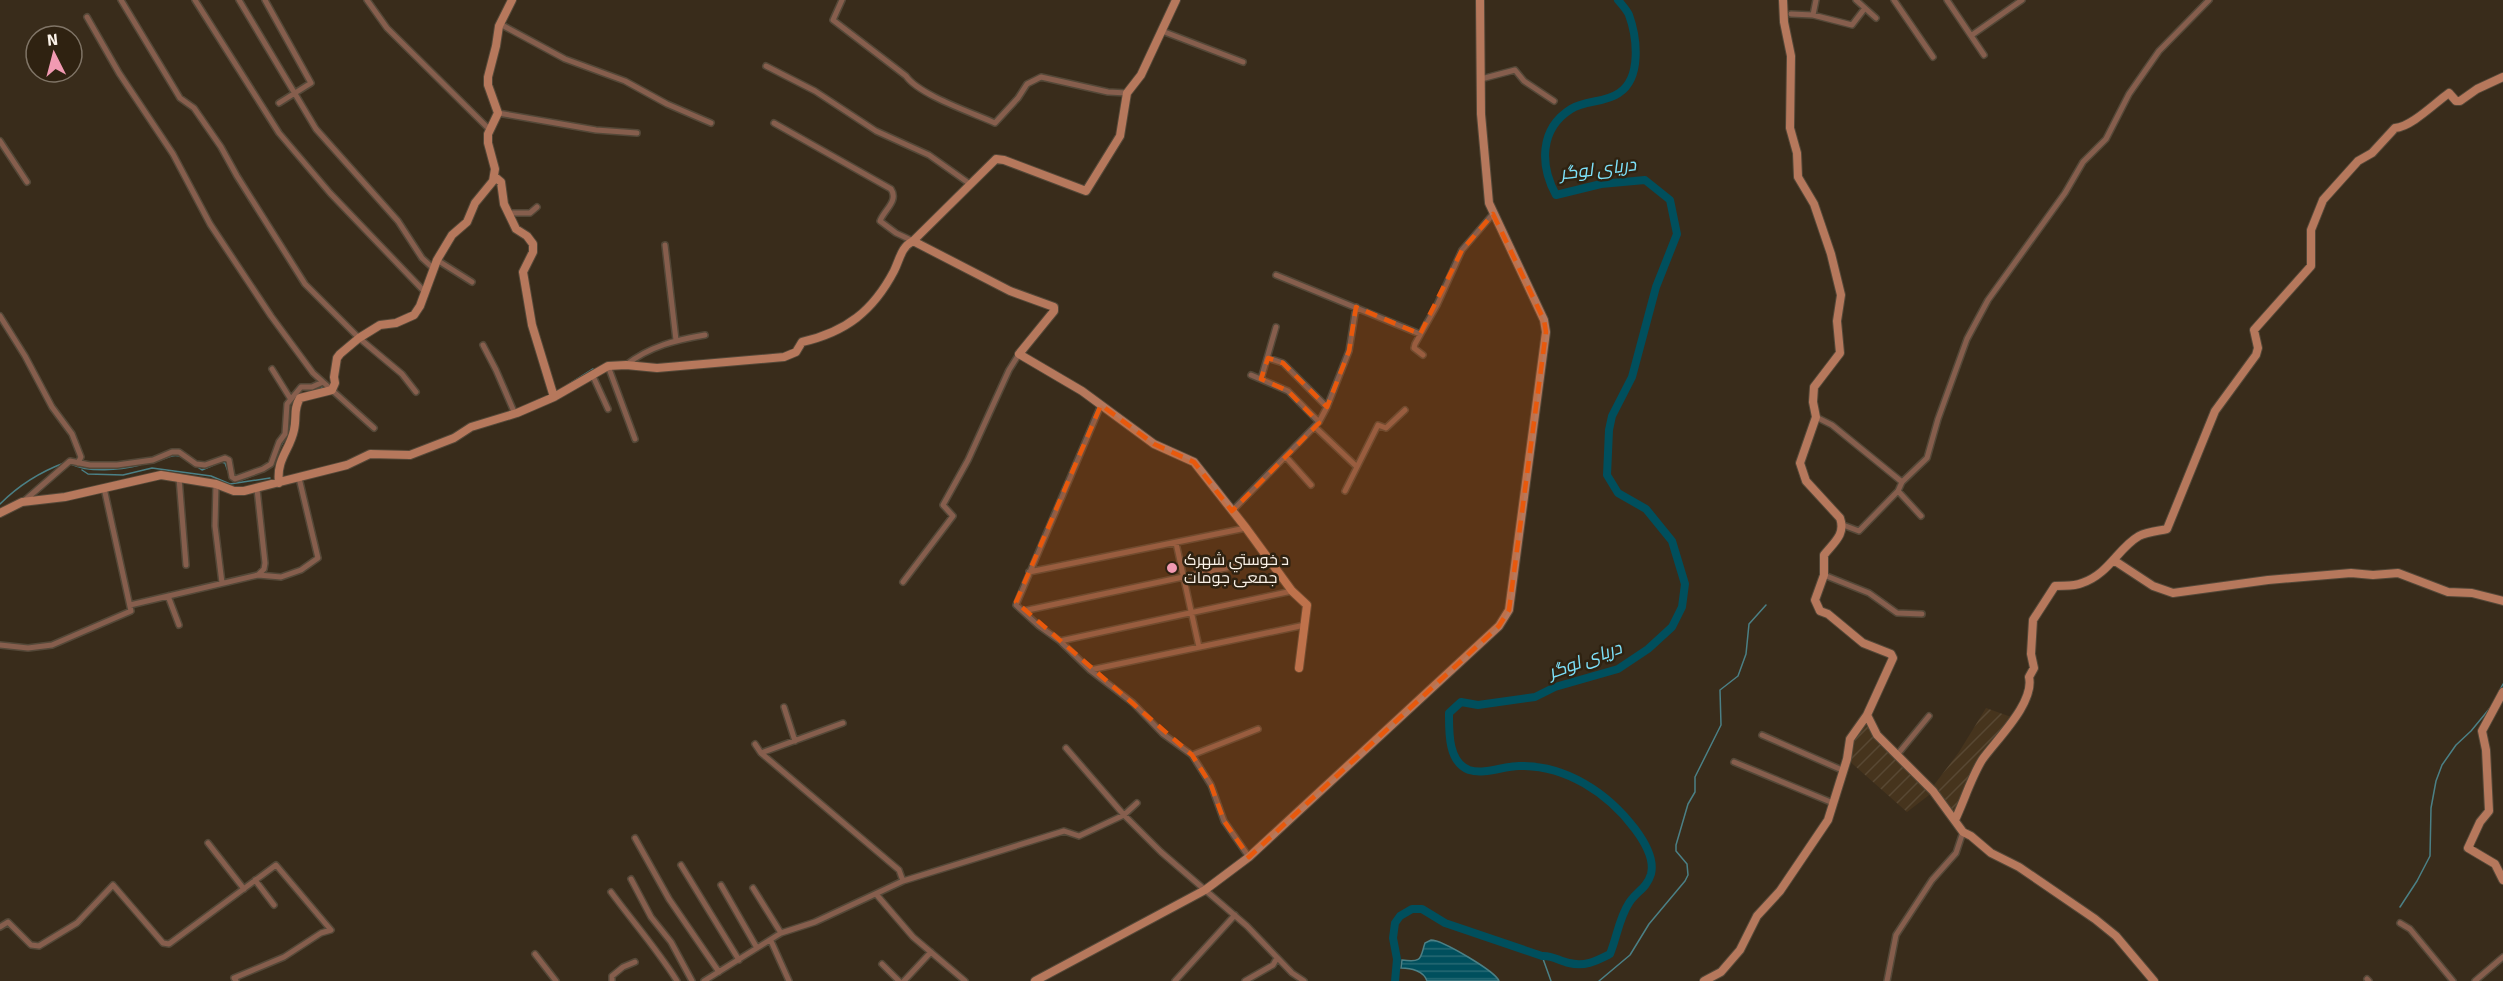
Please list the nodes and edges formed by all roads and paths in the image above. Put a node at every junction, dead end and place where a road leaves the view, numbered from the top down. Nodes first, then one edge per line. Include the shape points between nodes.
1 (121, 0) edge
2 (195, 0) edge
3 (239, 0) edge
4 (265, 0) edge
5 (367, 0) edge
6 (512, 0) edge
7 (842, 0) edge
8 (1176, 0) edge
9 (1480, 0) edge
10 (1783, 0) edge
11 (1816, 0) edge
12 (1856, 0) edge
13 (1894, 0) edge
14 (1947, 0) edge
15 (2022, 0) edge
16 (2210, 0) edge
17 (1865, 8) junction
18 (1791, 14) dead end
19 (1813, 15) junction
20 (87, 17) dead end
21 (1876, 18) dead end
22 (500, 24) junction
23 (1162, 31) junction
24 (1972, 35) junction
25 (1984, 56) dead end
26 (1932, 57) dead end
27 (1243, 62) dead end
28 (766, 66) dead end
29 (2503, 77) edge
30 (1481, 79) junction
31 (294, 93) junction
32 (1127, 93) junction
33 (1554, 101) dead end
34 (279, 103) dead end
35 (498, 113) junction
36 (711, 123) dead end
37 (774, 123) dead end
38 (490, 130) junction
39 (637, 133) dead end
40 (0, 141) edge
41 (494, 176) junction
42 (27, 182) dead end
43 (970, 184) junction
44 (537, 207) dead end
45 (508, 213) junction
46 (1493, 214) junction
47 (913, 241) junction
48 (666, 245) dead end
49 (437, 260) junction
50 (435, 270) junction
51 (1276, 275) dead end
52 (472, 282) dead end
53 (426, 290) junction
54 (1356, 307) junction
55 (0, 316) edge
56 (1275, 327) dead end
57 (1420, 334) junction
58 (705, 335) dead end
59 (359, 338) junction
60 (676, 340) junction
61 (483, 345) dead end
62 (1019, 354) junction
63 (1423, 355) dead end
64 (1268, 358) junction
65 (626, 365) junction
66 (608, 366) junction
67 (272, 369) dead end
68 (592, 374) junction
69 (1251, 375) dead end
70 (1261, 379) junction
71 (323, 382) junction
72 (332, 390) junction
73 (416, 392) dead end
74 (553, 394) junction
75 (290, 398) junction
76 (1101, 405) junction
77 (1328, 407) junction
78 (608, 409) dead end
79 (1405, 410) dead end
80 (515, 414) junction
81 (1816, 417) junction
82 (1317, 424) junction
83 (375, 428) dead end
84 (635, 439) dead end
85 (1286, 457) junction
86 (80, 460) junction
87 (1356, 466) junction
88 (179, 478) junction
89 (299, 478) junction
90 (1902, 482) junction
91 (279, 483) junction
92 (216, 484) junction
93 (1311, 484) dead end
94 (104, 488) junction
95 (257, 489) junction
96 (1345, 490) dead end
97 (1898, 491) junction
98 (22, 502) junction
99 (1232, 511) junction
100 (0, 513) edge
101 (1920, 516) dead end
102 (1843, 525) junction
103 (1246, 528) junction
104 (1176, 543) junction
105 (1268, 559) junction
106 (2115, 561) junction
107 (186, 565) dead end
108 (1029, 572) junction
109 (1824, 575) junction
110 (258, 576) junction
111 (1183, 578) junction
112 (903, 582) dead end
113 (222, 583) junction
114 (1292, 591) junction
115 (168, 596) junction
116 (2503, 601) edge
117 (130, 605) junction
118 (1023, 611) junction
119 (1190, 613) junction
120 (1922, 614) dead end
121 (179, 625) dead end
122 (1305, 625) junction
123 (1060, 641) junction
124 (0, 644) edge
125 (1199, 647) junction
126 (1299, 668) dead end
127 (1090, 670) junction
128 (2503, 692) edge
129 (784, 707) dead end
130 (1867, 715) junction
131 (1929, 716) dead end
132 (843, 723) dead end
133 (1258, 729) dead end
134 (1762, 735) dead end
135 (795, 741) junction
136 (755, 744) dead end
137 (1066, 748) dead end
138 (762, 753) junction
139 (1192, 755) junction
140 (1897, 755) junction
141 (1734, 762) dead end
142 (1842, 770) junction
143 (1137, 803) dead end
144 (1833, 803) junction
145 (1124, 815) junction
146 (1955, 820) junction
147 (1963, 832) junction
148 (635, 838) dead end
149 (208, 843) dead end
150 (1249, 857) junction
151 (681, 865) dead end
152 (631, 879) dead end
153 (255, 880) junction
154 (2503, 880) edge
155 (903, 881) junction
156 (721, 885) dead end
157 (753, 888) dead end
158 (244, 889) junction
159 (1205, 890) junction
160 (611, 892) dead end
161 (876, 894) junction
162 (274, 905) dead end
163 (1235, 915) junction
164 (2400, 923) dead end
165 (0, 927) edge
166 (781, 933) junction
167 (771, 941) junction
168 (757, 948) junction
169 (931, 952) junction
170 (535, 954) dead end
171 (2503, 957) edge
172 (1278, 958) junction
173 (739, 960) junction
174 (636, 962) dead end
175 (882, 964) dead end
176 (1287, 966) junction
177 (719, 972) junction
178 (236, 981) edge
179 (556, 981) edge
180 (612, 981) edge
181 (677, 981) edge
182 (692, 981) edge
183 (704, 981) edge
184 (789, 981) edge
185 (899, 981) edge
186 (904, 981) edge
187 (965, 981) edge
188 (1035, 981) edge
189 (1175, 981) edge
190 (1245, 981) edge
191 (1292, 981) edge
192 (1304, 981) edge
193 (1704, 981) edge
194 (1887, 981) edge
195 (2154, 981) edge
196 (2453, 981) edge
197 (2475, 981) edge

1 - 59 street via 180,98 194,108 305,284
2 - 53 street via 279,133 330,193
3 - 31 street
4 - 31 street via 311,84
5 - 38 street via 387,28
6 - 22 street
7 - 32 street via 833,20 911,83 995,123 1027,84 1041,77
8 - 23 street
9 - 30 street
10 - 81 street via 1791,56 1789,120 1798,177 1814,204 1842,295 1837,321 1840,353 1814,387
11 - 19 street
12 - 17 street
13 - 26 street
14 - 24 street
15 - 24 street
16 - 90 street via 2159,51 2129,94 2106,140 2083,162 2066,193 1988,300 1967,339 1927,458
17 - 19 street via 1852,25
17 - 21 street
18 - 19 street
20 - 71 street via 173,154 216,233 271,316
22 - 35 street via 488,82
22 - 36 street via 565,59 625,81
23 - 27 street
23 - 32 street via 1141,75
24 - 25 street
28 - 43 street via 815,91 876,131 929,155
29 - 106 street via 2460,101 2449,93 2422,116 2395,128 2327,195 2311,230 2311,266 2254,330 2259,348 2221,399 2167,529 2138,537
30 - 33 street via 1515,70 1524,81
30 - 46 street via 1487,189
31 - 34 street
31 - 50 street via 316,129 398,221 422,258
32 - 43 street via 1120,136 1086,191 996,159
35 - 38 street
35 - 39 street
37 - 47 street via 891,189 894,200 880,221
38 - 41 street via 488,143
40 - 42 street
41 - 45 street via 501,182
41 - 49 street via 467,222 452,235
43 - 47 street
44 - 45 street via 530,213
45 - 74 street via 516,229 533,244 534,252 523,272 532,325
46 - 57 street via 1462,250
46 - 150 street via 1544,320 1546,332 1509,610 1499,626
47 - 62 street via 1010,291 1054,307
47 - 65 street via 905,245 893,272 860,317 821,338 802,342 796,352 784,357 657,368
48 - 60 street
49 - 50 street
49 - 52 street
50 - 53 street
51 - 54 street
53 - 59 street via 414,315 380,325
54 - 57 street
54 - 77 street via 1349,351
55 - 86 street via 52,407 72,434
56 - 64 street
57 - 63 street via 1414,348
58 - 60 street
59 - 72 street via 337,358
59 - 73 street via 402,374
60 - 65 street
61 - 80 street
62 - 76 street
62 - 112 street via 943,505 953,516
64 - 70 street
64 - 77 street via 1283,363
65 - 66 street
66 - 68 street
66 - 84 street
67 - 75 street
68 - 74 street
68 - 78 street
69 - 70 street
70 - 82 street via 1288,391
71 - 72 street
71 - 75 street via 301,387
72 - 83 street
72 - 91 street via 300,398 294,406 294,430 278,468
74 - 80 street
75 - 86 street via 285,434 272,464 242,478 232,477 229,460 225,458 196,464 179,452 117,465 90,465
76 - 99 street via 1154,444 1194,462
76 - 108 street
77 - 82 street
79 - 87 street via 1386,428 1378,425
80 - 89 street via 471,427 410,455 370,454 347,465
81 - 90 street via 1832,425
81 - 102 street via 1800,468
82 - 85 street
82 - 87 street
85 - 93 street
85 - 99 street
86 - 98 street via 63,466
87 - 96 street
88 - 92 street
88 - 94 street via 161,476
88 - 107 street
89 - 91 street
89 - 110 street via 318,560 281,577
90 - 97 street
91 - 95 street
92 - 95 street via 234,491
92 - 113 street via 215,526
94 - 98 street
94 - 117 street
95 - 110 street via 265,563
97 - 101 street
97 - 102 street via 1859,531
98 - 100 street
99 - 103 street
102 - 109 street via 1824,555
103 - 104 street
103 - 105 street
104 - 108 street
104 - 111 street
105 - 111 street
105 - 114 street
106 - 116 street via 2153,586 2173,593 2268,580 2398,573 2448,592
106 - 146 street via 2082,584 2052,589 2033,620 2031,686 2017,714 1981,761
108 - 118 street via 1016,602
109 - 120 street via 1869,593 1897,613
109 - 130 street via 1815,596 1820,611 1863,643 1893,656
110 - 113 street
111 - 118 street
111 - 119 street
113 - 115 street
114 - 119 street
114 - 122 street via 1307,605
115 - 117 street
115 - 121 street
117 - 124 street via 128,614 52,645 28,648
118 - 123 street
119 - 123 street
119 - 125 street
122 - 125 street
122 - 126 street
123 - 127 street
125 - 127 street
127 - 139 street
128 - 154 street via 2482,731 2489,811 2468,848 2495,864
129 - 135 street
130 - 140 street via 1877,735
130 - 142 street via 1853,731
131 - 140 street
132 - 135 street
133 - 139 street
134 - 142 street
135 - 138 street
136 - 138 street
137 - 145 street
138 - 155 street via 899,870
139 - 150 street via 1211,785 1224,821
140 - 146 street
141 - 144 street
142 - 144 street
143 - 145 street
144 - 193 street via 1828,820 1757,916 1740,950 1721,972
145 - 155 street via 1078,836 1064,831
145 - 159 street
146 - 147 street
147 - 194 street via 1956,854 1932,880 1896,935
147 - 195 street via 2095,919
148 - 177 street via 669,899
149 - 158 street
150 - 159 street
151 - 173 street
152 - 182 street
153 - 158 street
153 - 162 street
153 - 178 street via 276,865 331,930 284,957 234,978
155 - 161 street
156 - 168 street
157 - 166 street
158 - 165 street via 169,944 163,943 113,885 77,923 39,946 31,945 8,922
159 - 163 street
159 - 188 street
160 - 181 street via 658,950
161 - 166 street
161 - 169 street
163 - 172 street
163 - 189 street
164 - 196 street
166 - 167 street
167 - 168 street
167 - 184 street
168 - 173 street
169 - 186 street
169 - 187 street
170 - 179 street
171 - 197 street
172 - 176 street
172 - 190 street
173 - 177 street
174 - 180 street via 623,967 612,976
175 - 185 street
176 - 191 street via 1294,977
176 - 192 street
177 - 183 street

